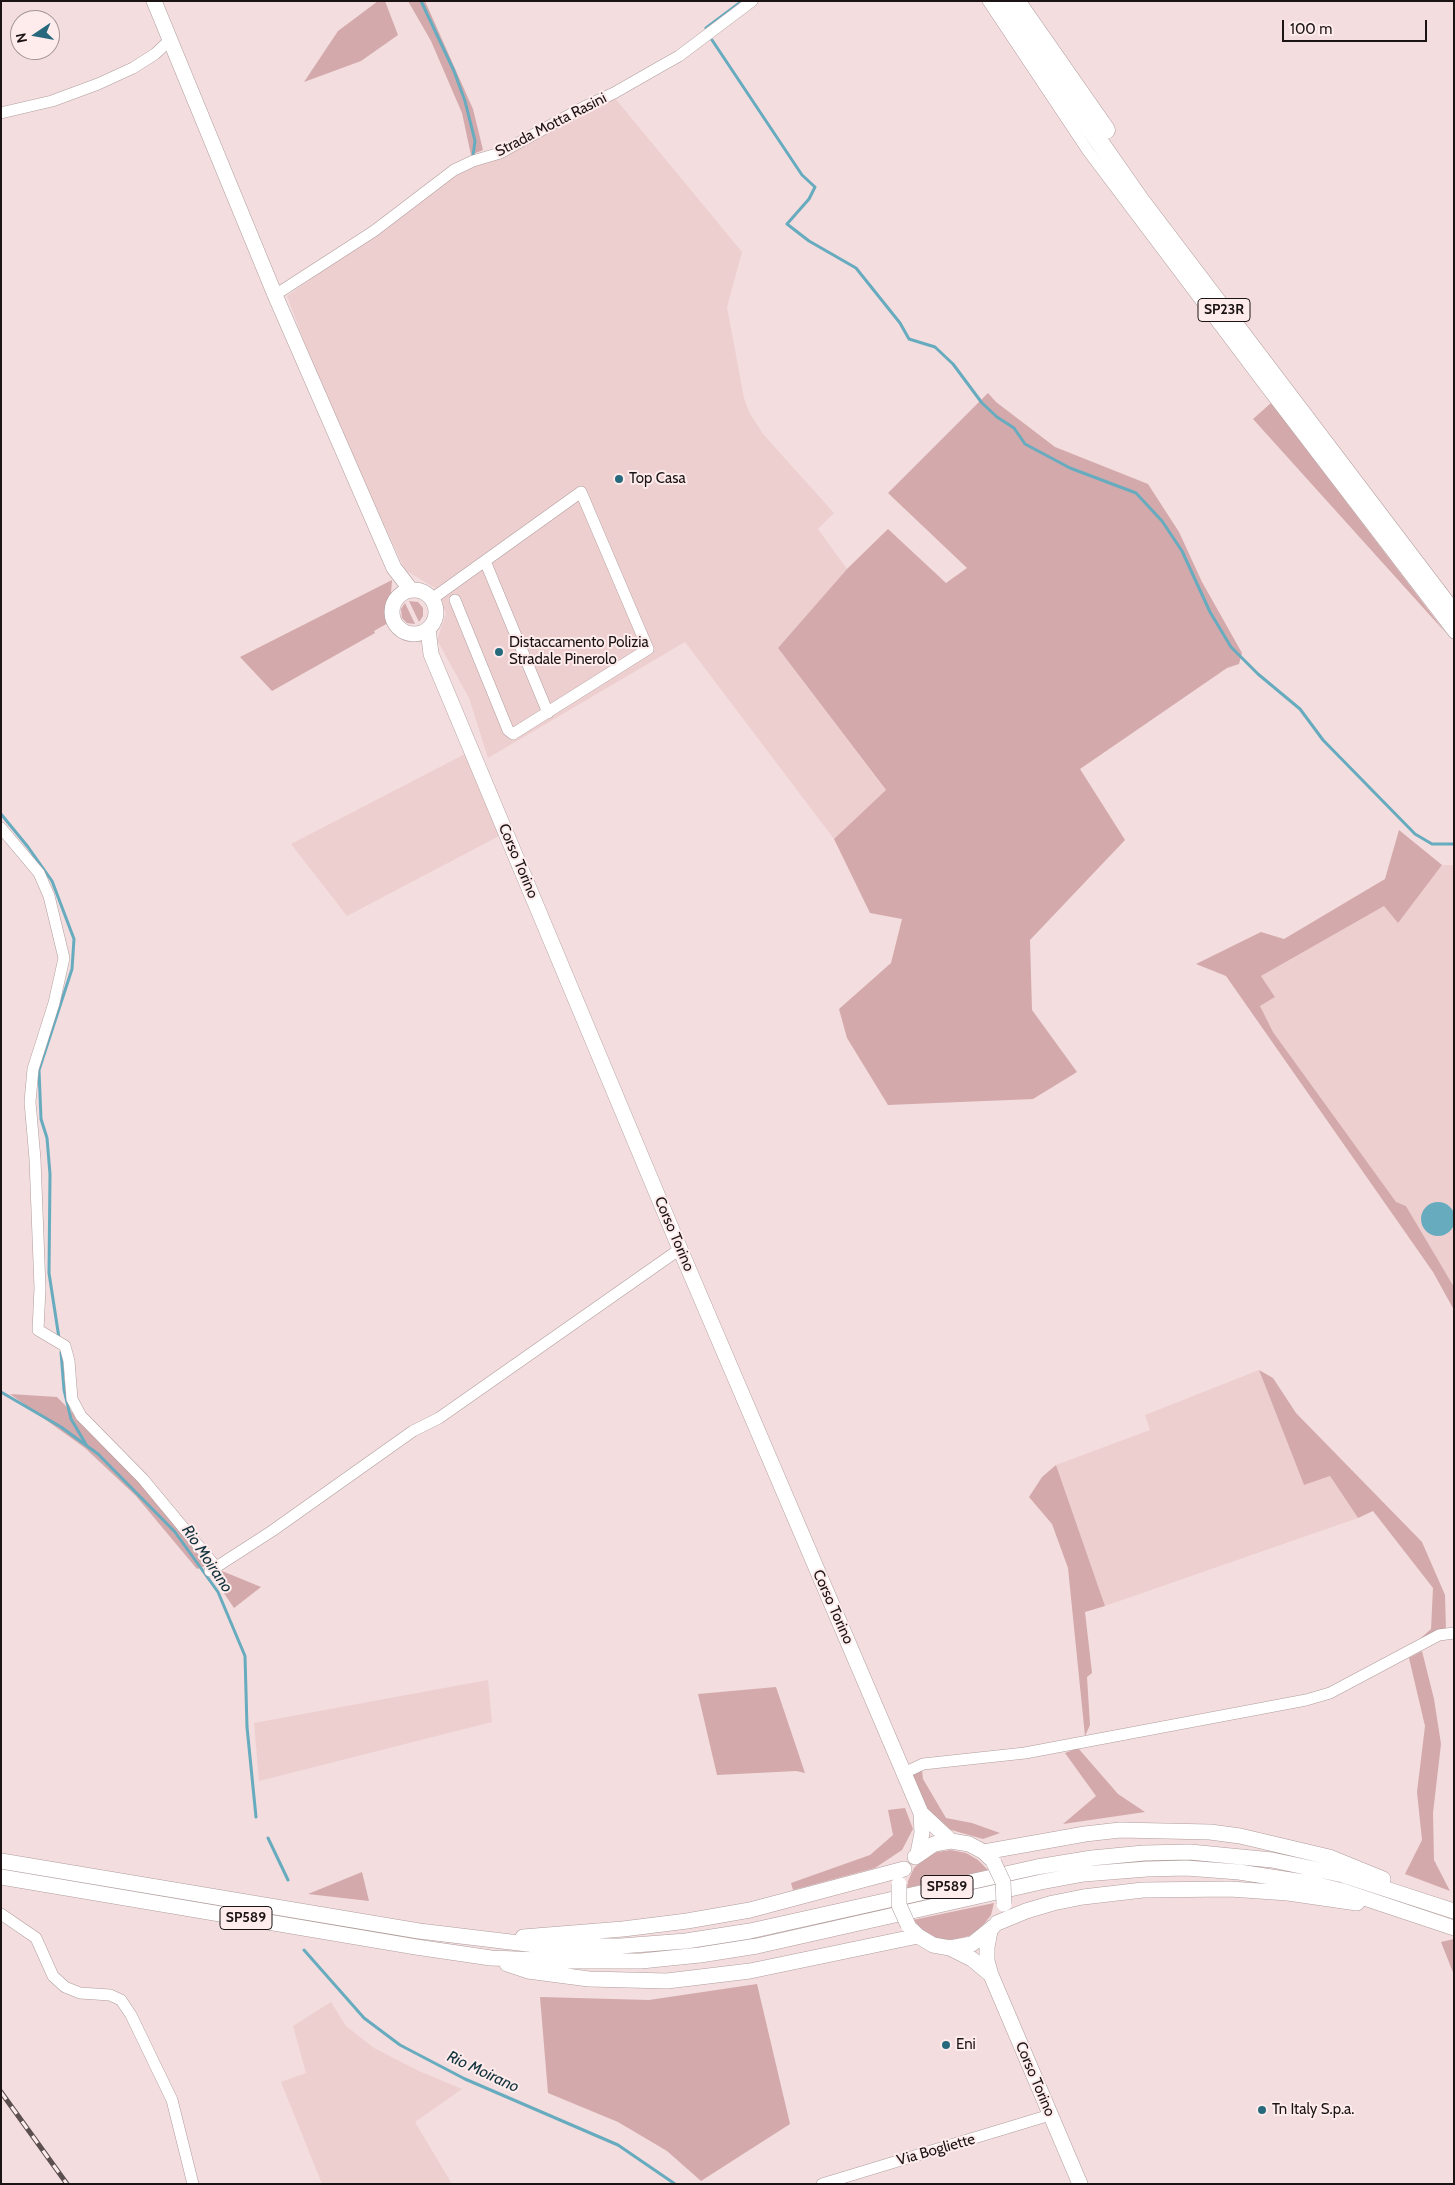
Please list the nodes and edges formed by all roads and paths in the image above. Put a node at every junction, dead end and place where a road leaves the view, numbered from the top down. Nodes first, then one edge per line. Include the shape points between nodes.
1 (154, 1) edge
2 (752, 1) edge
3 (988, 1) edge
4 (1001, 1) edge
5 (1016, 1) edge
6 (170, 40) junction
7 (1, 114) edge
8 (274, 296) junction
9 (485, 561) junction
10 (404, 593) junction
11 (431, 598) junction
12 (1454, 598) edge
13 (454, 600) dead end
14 (1454, 614) edge
15 (428, 629) junction
16 (1454, 633) edge
17 (412, 634) junction
18 (431, 654) junction
19 (548, 713) junction
20 (1, 828) edge
21 (680, 1249) junction
22 (1454, 1633) edge
23 (904, 1773) junction
24 (921, 1814) junction
25 (951, 1841) junction
26 (918, 1852) junction
27 (989, 1857) junction
28 (1, 1860) edge
29 (904, 1869) junction
30 (1, 1877) edge
31 (1408, 1895) junction
32 (1394, 1908) junction
33 (1454, 1911) edge
34 (1, 1914) edge
35 (994, 1927) junction
36 (1454, 1928) edge
37 (913, 1931) junction
38 (484, 1940) junction
39 (950, 1948) junction
40 (491, 1958) junction
41 (991, 1974) junction
42 (1050, 2115) junction
43 (192, 2184) edge
44 (822, 2184) edge
45 (1080, 2184) edge

1 - 6 main road
2 - 8 street, Strada Motta Rasini via 663,66 500,153 454,170 374,231
3 - 16 street via 1088,151
4 - 14 highway, SP23R via 1140,200
5 - 12 highway, SP23R via 1147,191
6 - 7 street via 156,54 98,84
6 - 8 main road
8 - 10 main road
9 - 11 street
9 - 19 street
9 - 19 street via 580,492 648,649
10 - 11 main road via 422,591
10 - 17 main road via 392,608 394,622 399,629
11 - 15 main road via 436,612
13 - 19 street via 510,733 516,733
15 - 17 main road
15 - 18 main road
17 - 18 main road
18 - 21 main road, Corso Torino
20 - 21 street via 39,873 49,896 64,958 34,1069 30,1102 40,1288 38,1330 60,1343 69,1361 72,1399 81,1416 143,1479 212,1569 272,1531 413,1431 439,1418
21 - 23 main road, Corso Torino
22 - 23 street via 1439,1636 1330,1693 1306,1700 1025,1753 923,1764
23 - 24 main road, Corso Torino
24 - 25 main road
24 - 26 main road
25 - 26 main road via 934,1844
25 - 27 main road via 969,1844
26 - 29 main road
27 - 31 main road via 1085,1834 1120,1830 1210,1832 1329,1857 1381,1878
27 - 35 main road, bridge via 1003,1882 1004,1904
28 - 38 main road, SP589
29 - 37 main road, bridge via 899,1884 899,1905
29 - 38 main road via 750,1910 687,1921
30 - 40 main road, SP589
31 - 33 main road, SP589
31 - 38 main road, SP589 via 1272,1860 1190,1852 1144,1852 1037,1867 750,1932 686,1941 621,1946 544,1946
32 - 35 main road via 1258,1890 1170,1889 1068,1900 1026,1910
32 - 36 main road, SP589
32 - 40 main road, SP589 via 1310,1883 1239,1872 1186,1868 1118,1871 1041,1882 854,1926 700,1955 641,1961
34 - 43 street via 36,1938 53,1976 64,1987 121,2000 172,2100
35 - 39 main road via 972,1944
35 - 41 main road, Corso Torino via 987,1947
37 - 39 main road via 933,1945
37 - 40 main road via 750,1971 667,1981 589,1980 528,1971
39 - 41 main road, Corso Torino
41 - 42 main road, Corso Torino
42 - 44 street, Via Bogliette
42 - 45 main road, Corso Torino

